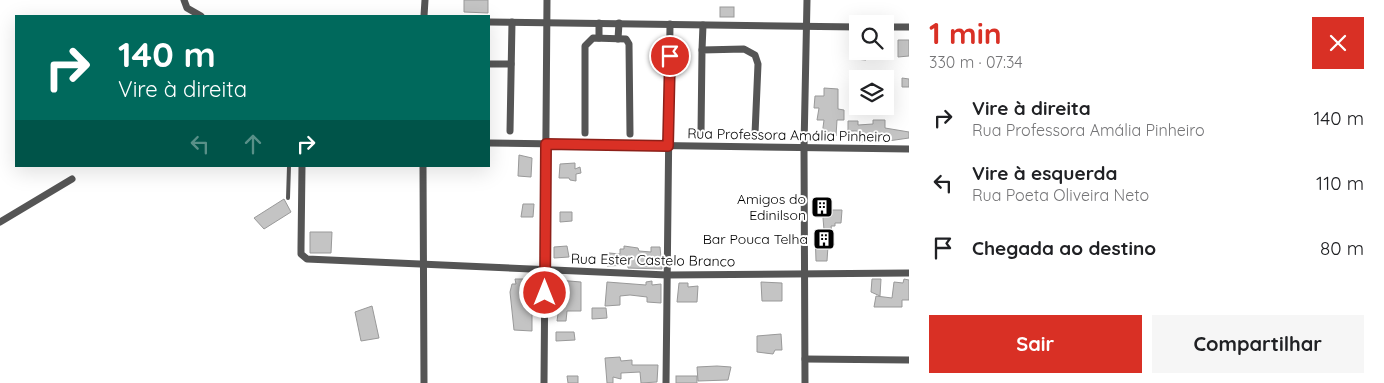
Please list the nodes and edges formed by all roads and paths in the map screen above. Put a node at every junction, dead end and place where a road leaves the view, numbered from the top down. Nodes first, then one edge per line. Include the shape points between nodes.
1 (184, 0) edge
2 (425, 0) edge
3 (547, 0) edge
4 (807, 0) edge
5 (199, 15) edge
6 (424, 15) edge
7 (490, 22) edge
8 (512, 22) junction
9 (547, 22) junction
10 (619, 23) junction
11 (599, 24) junction
12 (670, 24) junction
13 (703, 25) junction
14 (806, 26) junction
15 (849, 27) edge
16 (894, 27) edge
17 (909, 27) edge
18 (599, 38) junction
19 (618, 38) junction
20 (702, 50) junction
21 (490, 64) edge
22 (511, 64) junction
23 (510, 131) dead end
24 (585, 133) dead end
25 (701, 133) dead end
26 (630, 134) dead end
27 (755, 134) dead end
28 (490, 142) edge
29 (546, 144) junction
30 (668, 146) junction
31 (804, 147) junction
32 (909, 149) edge
33 (289, 167) edge
34 (302, 167) edge
35 (423, 167) edge
36 (72, 179) dead end
37 (288, 198) dead end
38 (0, 222) edge
39 (423, 264) junction
40 (545, 271) junction
41 (805, 273) junction
42 (909, 273) edge
43 (667, 275) junction
44 (805, 359) junction
45 (909, 360) edge
46 (424, 383) edge
47 (544, 383) edge
48 (666, 383) edge
49 (805, 383) edge

1 - 5 street via 187,8
2 - 6 street
3 - 9 street
4 - 14 street
7 - 8 street
8 - 9 street
8 - 22 street
9 - 11 street
9 - 29 street
10 - 11 street
10 - 12 street
10 - 19 street
11 - 18 street
12 - 13 street
12 - 30 street
13 - 14 street
13 - 20 street
14 - 15 street
14 - 31 street
16 - 17 street
18 - 19 street
18 - 24 street via 593,38 585,46
19 - 26 street via 626,39 629,44
20 - 25 street
20 - 27 street via 744,50 755,55 758,72
21 - 22 street
22 - 23 street
28 - 29 street, Rua Professora Amália Pinheiro
29 - 30 street, Rua Professora Amália Pinheiro
29 - 40 street
30 - 31 street, Rua Professora Amália Pinheiro
30 - 43 street
31 - 32 street, Rua Professora Amália Pinheiro
31 - 41 street
33 - 37 lane
34 - 39 street, Rua Ester Castelo Branco via 301,254 307,259
35 - 39 street
36 - 38 street
39 - 40 street, Rua Ester Castelo Branco
39 - 46 street
40 - 43 street, Rua Ester Castelo Branco
40 - 47 street
41 - 42 street, Rua Ester Castelo Branco
41 - 43 street, Rua Ester Castelo Branco
41 - 44 street
43 - 48 street
44 - 45 street
44 - 49 street

